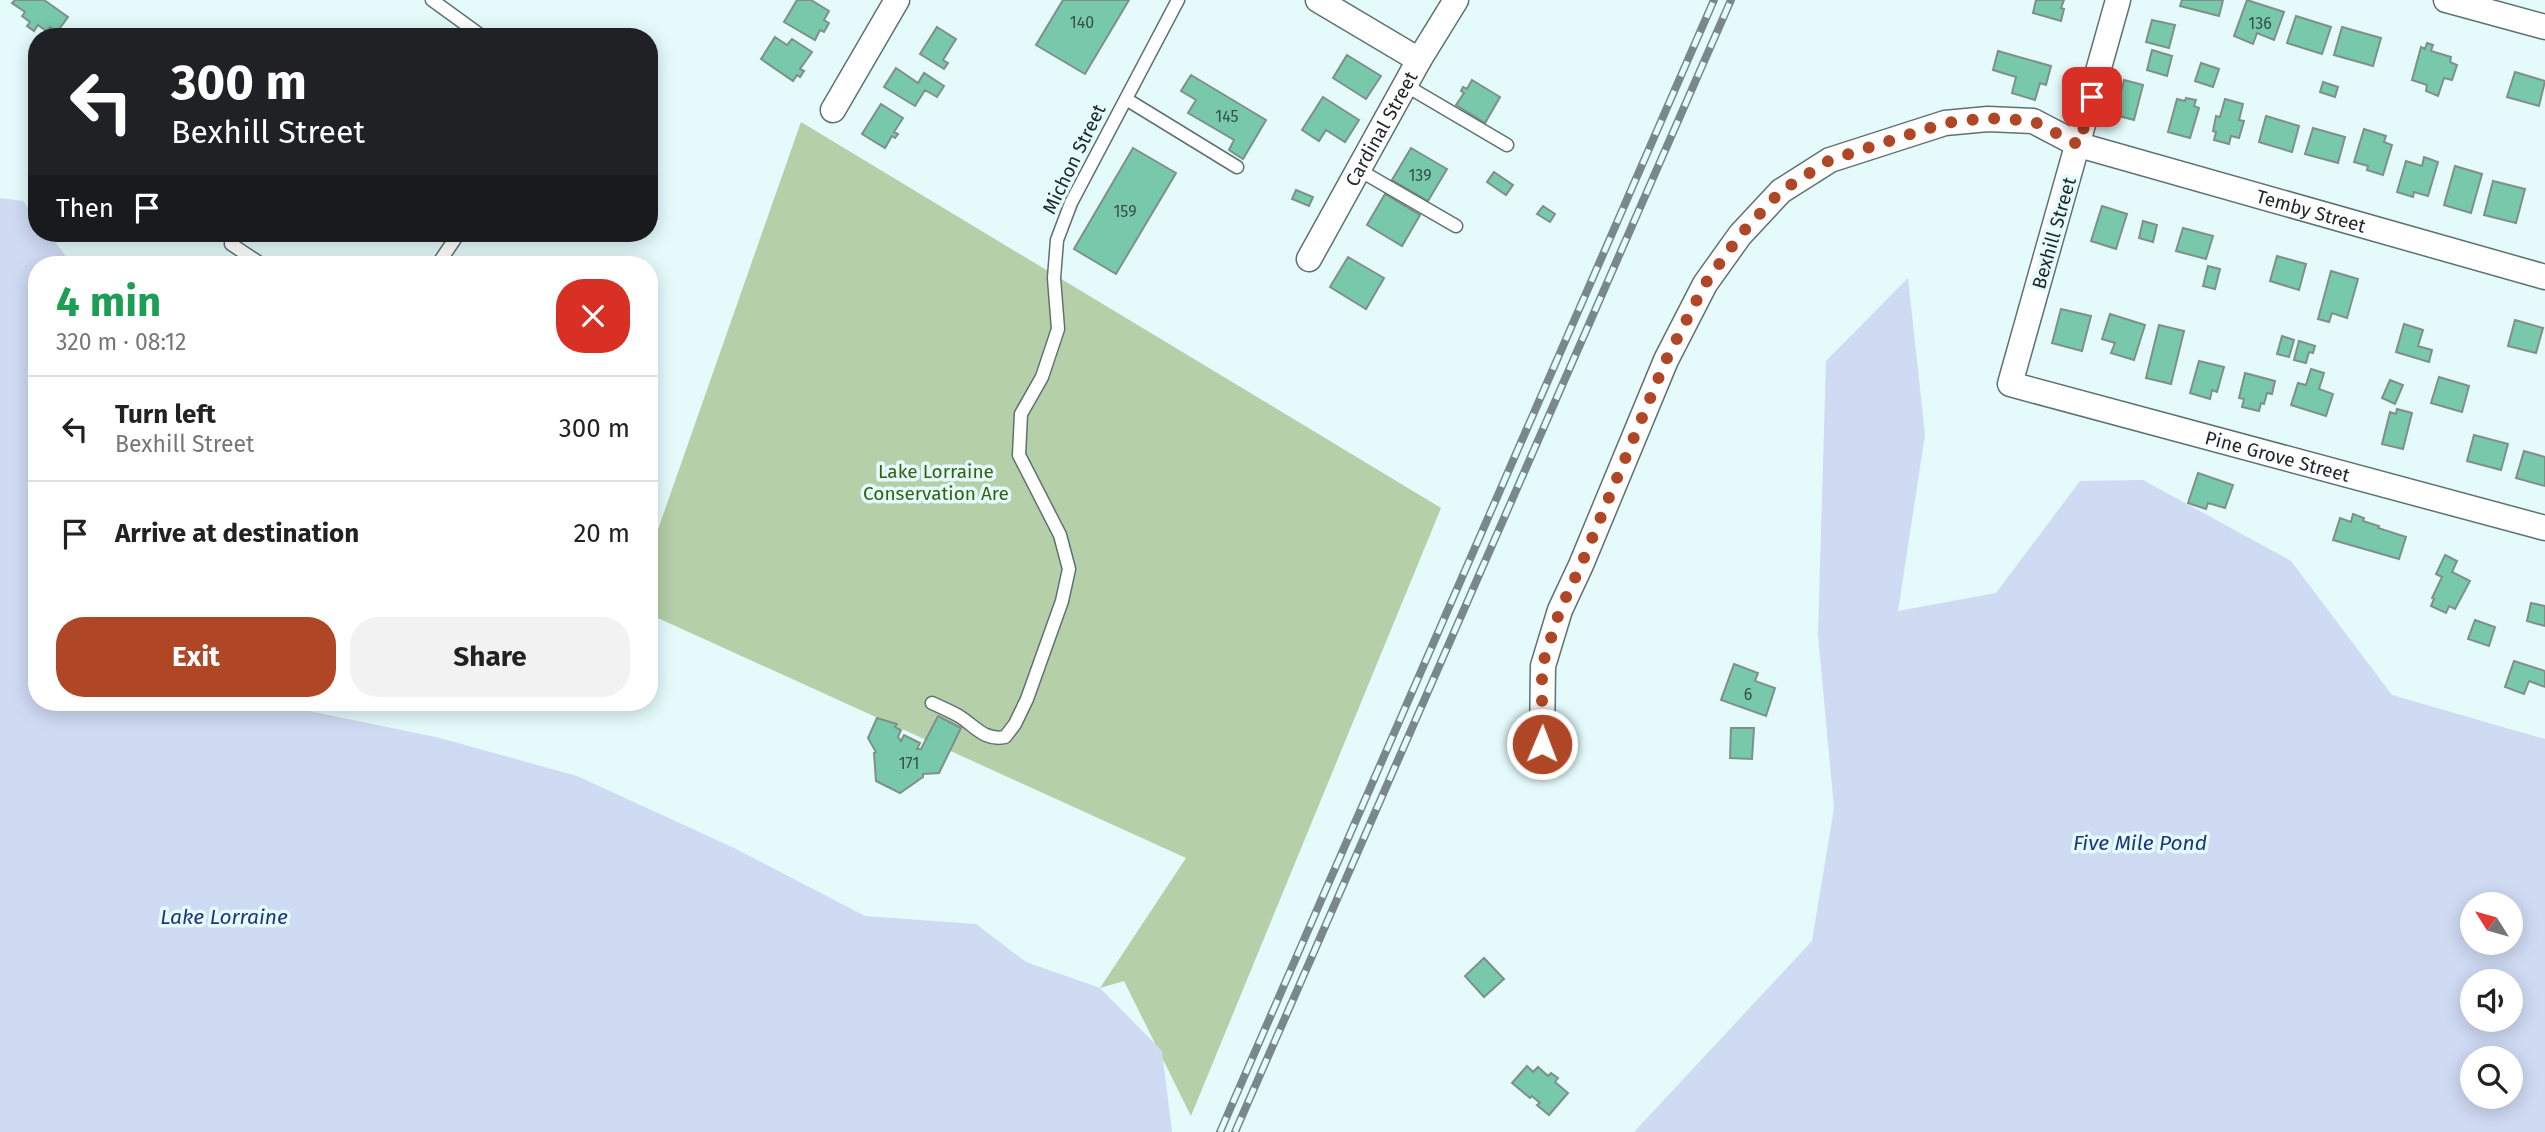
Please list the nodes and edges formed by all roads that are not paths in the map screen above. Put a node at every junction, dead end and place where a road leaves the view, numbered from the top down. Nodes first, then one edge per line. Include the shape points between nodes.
1 (432, 0) edge
2 (897, 0) edge
3 (1178, 0) edge
4 (1318, 0) edge
5 (1456, 0) edge
6 (2118, 0) edge
7 (2446, 0) edge
8 (2545, 27) edge
9 (471, 28) edge
10 (1419, 60) junction
11 (1405, 85) junction
12 (1126, 99) junction
13 (833, 110) dead end
14 (1507, 145) dead end
15 (2079, 145) junction
16 (1237, 167) dead end
17 (1359, 170) junction
18 (1456, 226) dead end
19 (232, 242) edge
20 (249, 256) edge
21 (1310, 259) dead end
22 (2545, 277) edge
23 (2010, 384) joint
24 (2545, 528) edge
25 (932, 703) dead end
26 (1542, 744) dead end

1 - 9 lane
2 - 13 street
3 - 12 lane, Michon Street
4 - 10 street
5 - 10 street, Cardinal Street
6 - 15 street, Bexhill Street
7 - 8 street
10 - 11 street, Cardinal Street
11 - 14 lane
11 - 17 street, Cardinal Street
12 - 16 lane
12 - 25 lane, Michon Street via 1071,203 1057,240 1058,329 1042,377 1021,414 1019,455 1060,535 1069,569 1059,611 1027,699 1005,737 994,739
15 - 22 street, Temby Street
15 - 23 street, Bexhill Street
15 - 26 street, Temby Street via 2033,121 1988,118 1945,123 1830,160 1781,191 1740,235 1705,284 1666,360 1560,610 1542,666
17 - 18 lane
17 - 21 street, Cardinal Street
19 - 20 lane
23 - 24 street, Pine Grove Street

